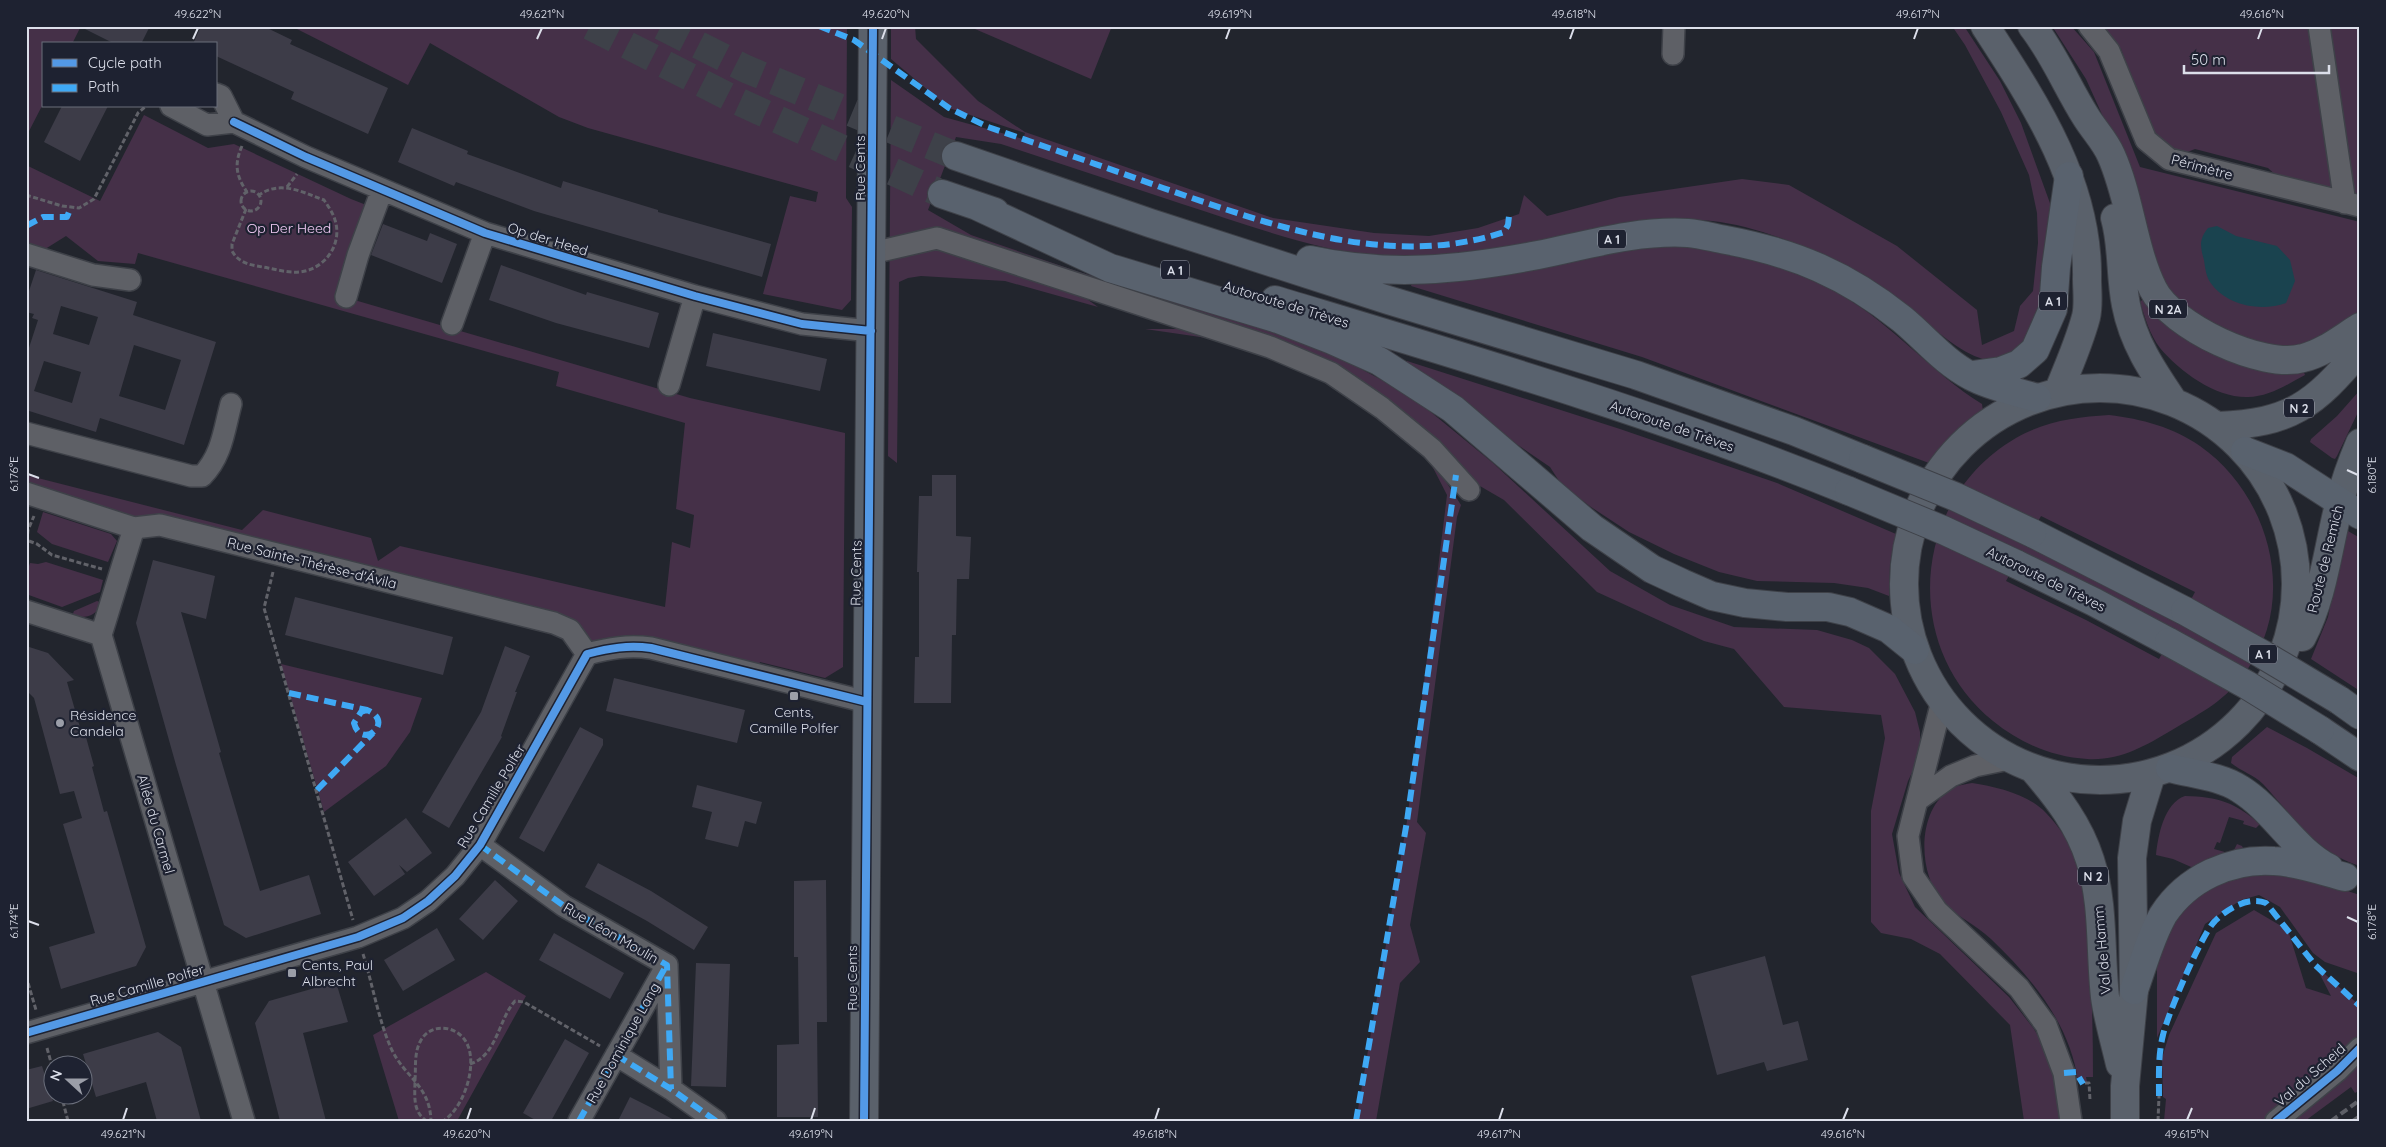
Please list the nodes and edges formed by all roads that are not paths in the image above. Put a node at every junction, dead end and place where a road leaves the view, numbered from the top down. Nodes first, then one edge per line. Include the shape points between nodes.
1 (874, 26) edge
2 (1674, 26) edge
3 (1985, 26) edge
4 (2032, 26) edge
5 (2089, 26) edge
6 (2319, 26) edge
7 (1673, 54) dead end
8 (218, 95) edge
9 (175, 108) edge
10 (2085, 116) junction
11 (242, 126) junction
12 (956, 156) tunnel mouth
13 (2069, 176) junction
14 (382, 190) junction
15 (942, 194) tunnel mouth
16 (2352, 205) edge
17 (977, 206) junction
18 (1150, 224) junction
19 (485, 232) junction
20 (872, 252) junction
21 (26, 254) edge
22 (130, 280) dead end
23 (695, 296) junction
24 (346, 297) dead end
25 (452, 324) dead end
26 (2360, 328) edge
27 (871, 331) junction
28 (2360, 350) edge
29 (1970, 376) junction
30 (669, 385) dead end
31 (2048, 395) junction
32 (2172, 401) junction
33 (231, 404) dead end
34 (2218, 426) junction
35 (26, 434) edge
36 (2360, 443) edge
37 (2245, 451) junction
38 (1469, 490) dead end
39 (33, 496) edge
40 (2350, 508) edge
41 (134, 528) junction
42 (26, 611) edge
43 (101, 635) junction
44 (1915, 650) junction
45 (588, 654) junction
46 (2264, 694) junction
47 (1942, 701) junction
48 (867, 702) junction
49 (2349, 708) edge
50 (2360, 757) edge
51 (2009, 759) junction
52 (2034, 770) junction
53 (2160, 771) junction
54 (1919, 799) junction
55 (480, 845) junction
56 (2352, 879) edge
57 (667, 965) junction
58 (202, 982) junction
59 (2134, 990) junction
60 (26, 1033) edge
61 (2360, 1048) edge
62 (616, 1055) junction
63 (2125, 1086) junction
64 (671, 1089) junction
65 (244, 1121) edge
66 (579, 1121) edge
67 (716, 1121) edge
68 (864, 1121) edge
69 (2071, 1121) edge
70 (2125, 1121) edge
71 (2276, 1121) edge

1 - 20 main road, Rue Cents
2 - 7 street
3 - 13 main road via 2041,114
4 - 10 main road, N 2A
5 - 16 street, Périmètre via 2109,51 2146,140 2169,159
6 - 16 street
8 - 11 street
9 - 11 street via 207,125
10 - 26 main road, N 2A via 2111,154 2143,263 2153,290 2169,311 2254,356 2279,360 2303,358
10 - 32 main road, N 2A via 2119,232 2125,304 2133,335
11 - 14 street, Op der Heed
12 - 18 highway, A 1
13 - 29 highway, A 1 via 2053,309 2035,350 2019,364 2001,371
13 - 31 main road via 2084,226 2088,263 2086,316
14 - 19 street, Op der Heed
14 - 24 street
15 - 17 highway, Autoroute de Trèves / A 1
17 - 44 highway via 1110,268 1278,319 1379,361 1453,408 1592,528 1652,569 1712,596 1745,603 1828,607 1850,612 1889,629
17 - 50 highway, Autoroute de Trèves / A 1, bridge via 1113,252 1627,410 1784,465 1943,530 2094,602 2169,642
18 - 29 highway, A 1 via 1329,264 1389,272 1460,268 1634,235 1688,233 1738,242 1795,257 1850,282
18 - 49 highway, A 1, bridge via 1636,375 1794,431 2032,533 2185,611
19 - 23 street, Op der Heed
19 - 25 street
20 - 27 main road, Rue Cents
20 - 38 street via 937,238 1270,346 1331,373 1382,408 1432,450
21 - 22 street via 93,275
23 - 27 street, Op der Heed via 802,324
23 - 30 street
27 - 48 main road, Rue Cents
28 - 34 main road, N 2 via 2335,380 2305,405 2270,420
29 - 31 highway, A 1 via 1989,384
31 - 32 main road via 2087,388 2116,388 2145,392
31 - 44 main road via 2006,412 1971,438 1952,456 1932,484 1917,514 1904,582
32 - 34 main road
33 - 35 street via 219,452 213,465 202,476 191,476
34 - 37 main road
36 - 40 main road, Route de Remich
37 - 40 highway via 2286,467
37 - 46 main road via 2281,506 2291,537 2296,569 2296,602 2290,634 2280,665
39 - 41 street, Rue Sainte-Thérèse-d'Ávila
40 - 46 main road, Route de Remich via 2310,623 2291,661
41 - 43 street
41 - 45 street, Rue Sainte-Thérèse-d'Ávila via 160,525 554,623 570,630
42 - 43 street
43 - 58 street, Allée du Carmel
44 - 47 main road
45 - 48 street via 624,646 651,648
45 - 55 street, Rue Camille Polfer
46 - 53 main road via 2222,738
47 - 51 main road via 1984,743
47 - 54 street
48 - 68 main road, Rue Cents
51 - 52 main road
51 - 54 street via 1976,766 1951,776
52 - 53 main road via 2092,781 2122,780
52 - 63 main road, Val de Hamm / N 2 via 2062,802 2078,829 2090,861 2098,898 2105,999
53 - 56 highway via 2222,780 2239,788 2256,800 2320,864
53 - 59 main road, Val de Hamm / N 2 via 2137,821 2132,858
54 - 69 street via 1908,836 1913,876 1937,911 2019,988 2046,1025 2064,1073
55 - 57 street, Rue Léon Moulin via 564,906
55 - 58 street, Rue Camille Polfer via 455,876 403,918 358,937
56 - 59 highway via 2274,861 2232,864 2217,870 2193,884 2163,916
57 - 62 street, Rue Dominique Lang
57 - 64 street, Rue Léon Moulin
58 - 60 street, Rue Camille Polfer
58 - 65 street, Allée du Carmel
59 - 63 main road, Val de Hamm / N 2
61 - 71 street, Val du Scheid
62 - 64 street
62 - 66 street, Rue Dominique Lang
63 - 70 main road, Val de Hamm / N 2
64 - 67 street

